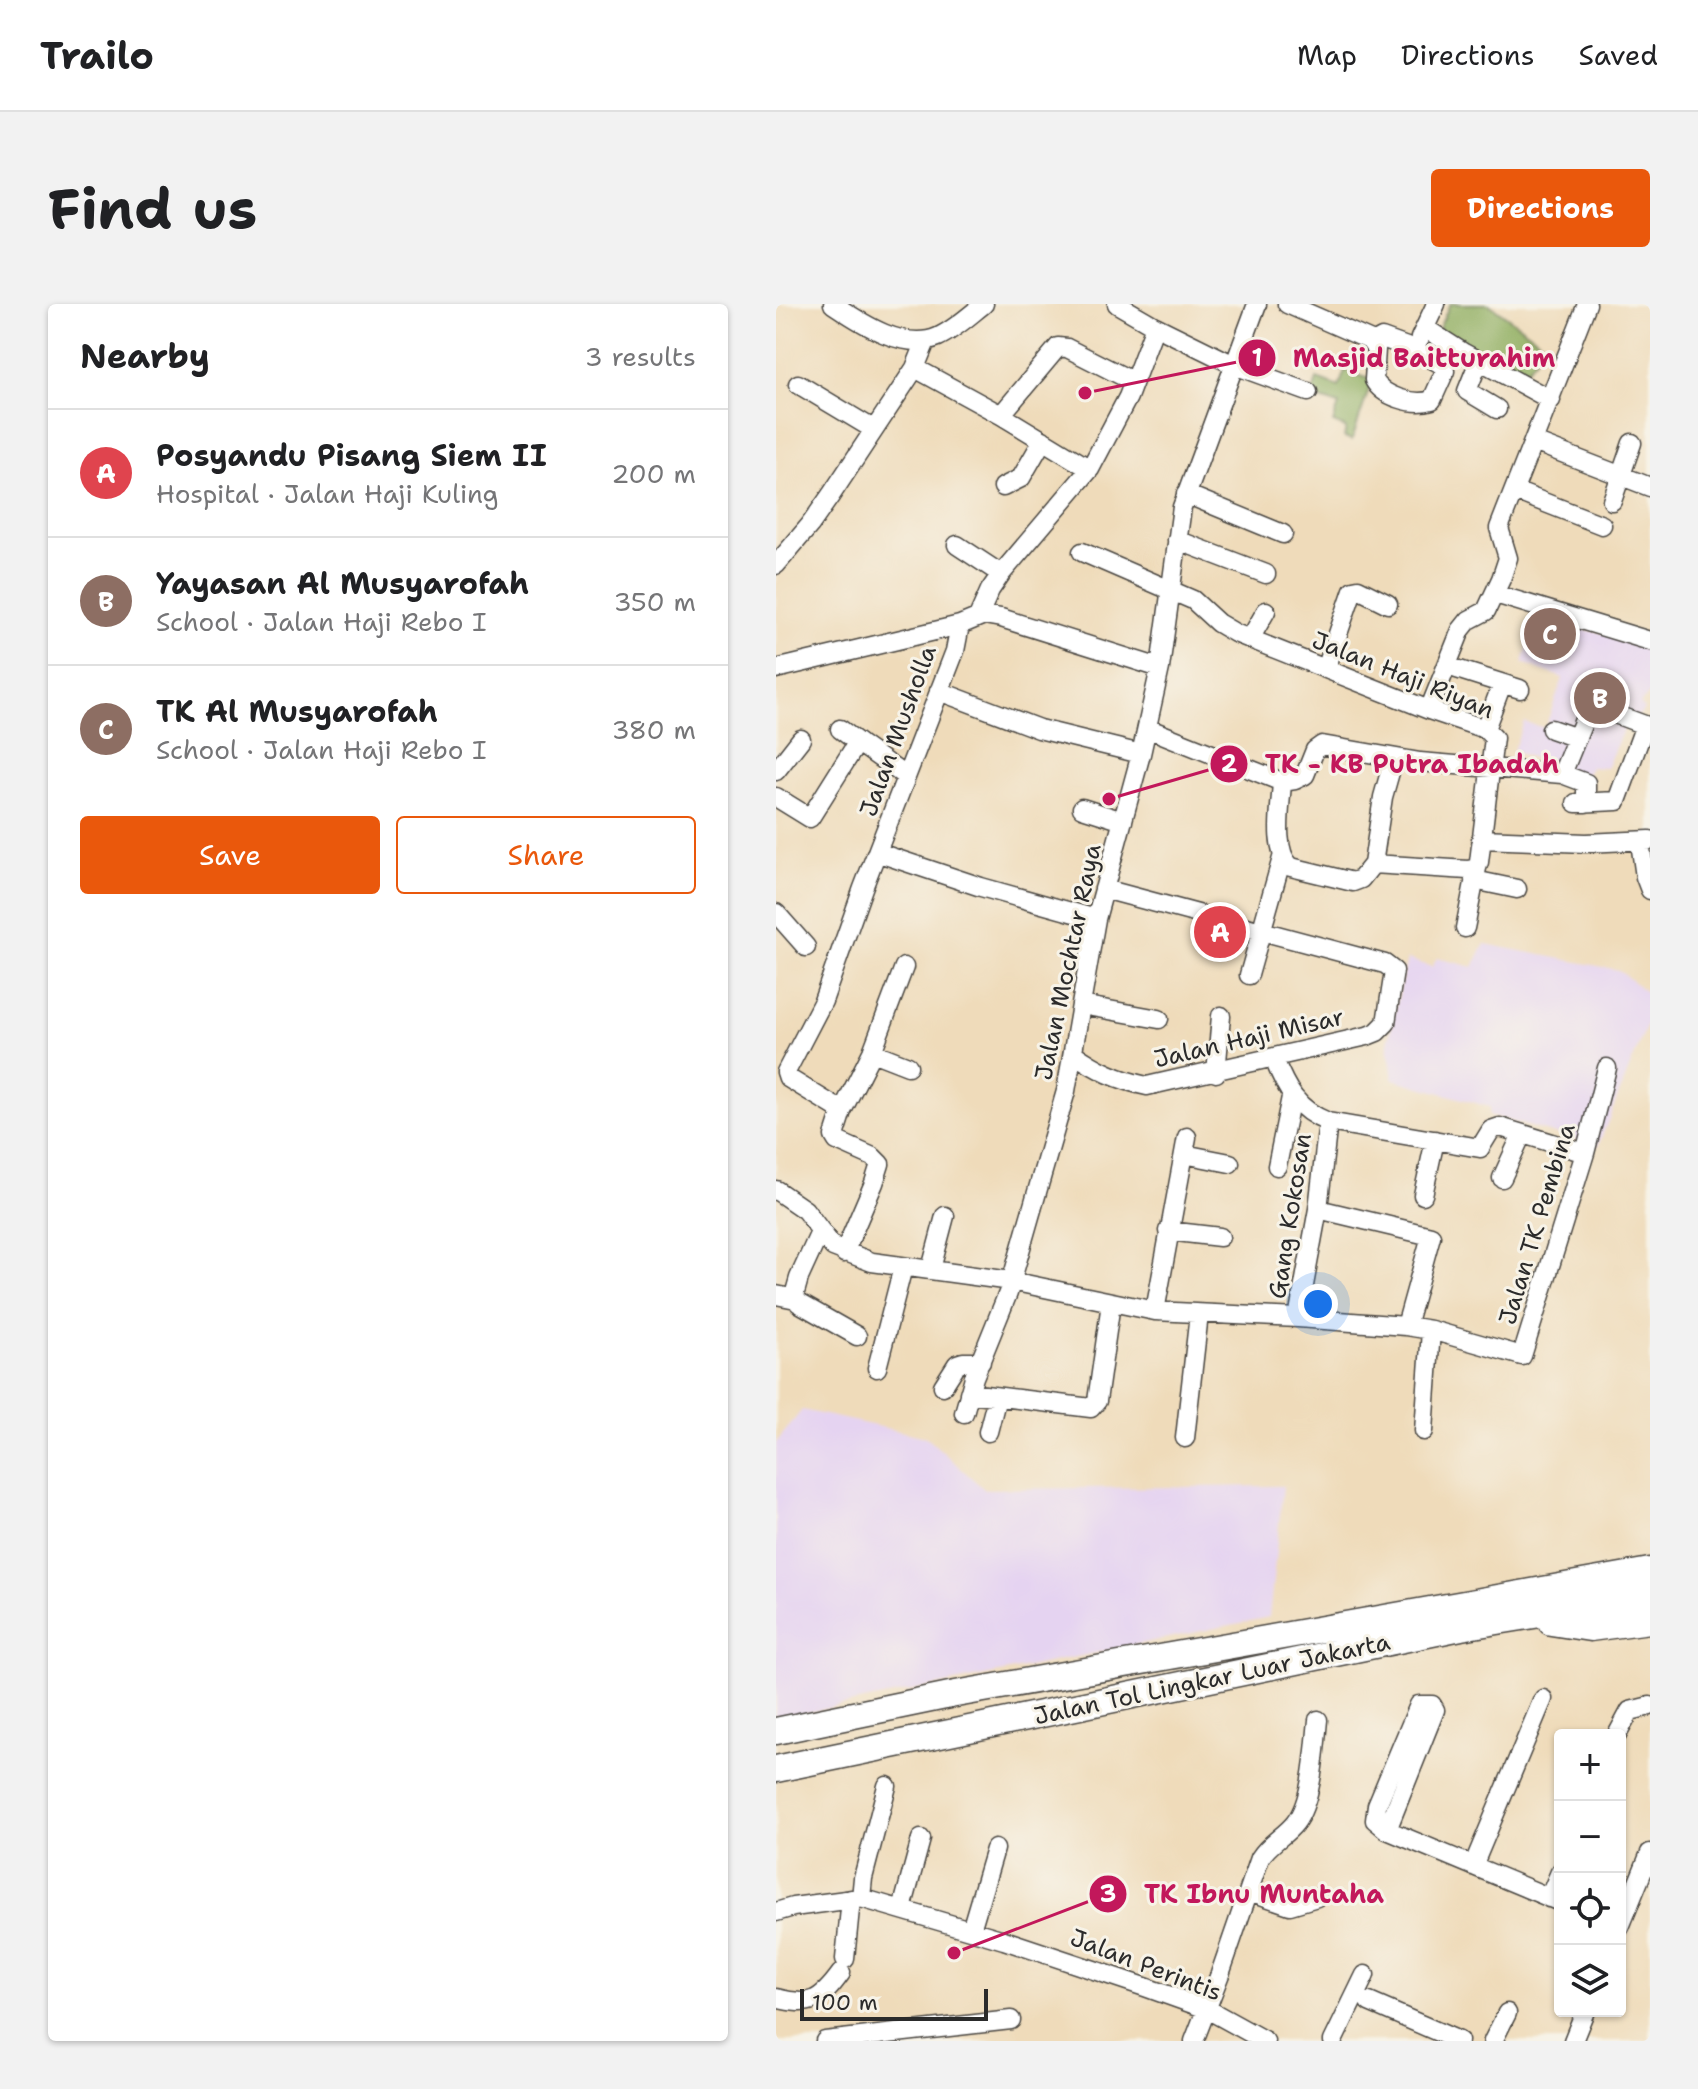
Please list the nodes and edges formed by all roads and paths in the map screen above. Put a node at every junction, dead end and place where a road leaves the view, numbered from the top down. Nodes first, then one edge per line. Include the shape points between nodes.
1 (833, 304) edge
2 (869, 304) edge
3 (984, 304) edge
4 (1117, 304) edge
5 (1257, 304) edge
6 (1287, 304) edge
7 (1436, 304) edge
8 (1587, 304) edge
9 (1149, 316) edge
10 (860, 322) junction
11 (1425, 328) junction
12 (926, 341) junction
13 (1373, 343) junction
14 (1415, 350) junction
15 (1479, 361) junction
16 (1234, 365) junction
17 (915, 368) junction
18 (1132, 381) junction
19 (798, 384) dead end
20 (1308, 392) dead end
21 (1551, 400) junction
22 (1497, 409) dead end
23 (1001, 415) junction
24 (873, 429) junction
25 (1043, 440) junction
26 (1534, 442) junction
27 (1632, 443) dead end
28 (1090, 469) junction
29 (1622, 474) junction
30 (1003, 487) dead end
31 (1650, 487) edge
32 (1515, 491) junction
33 (1186, 494) junction
34 (1612, 501) dead end
35 (1602, 525) dead end
36 (1283, 534) dead end
37 (1177, 540) junction
38 (957, 545) dead end
39 (1082, 552) dead end
40 (776, 565) edge
41 (1001, 574) junction
42 (1266, 574) dead end
43 (1171, 590) junction
44 (1495, 594) junction
45 (1388, 604) dead end
46 (1266, 611) dead end
47 (978, 617) junction
48 (960, 625) junction
49 (1250, 639) junction
50 (1650, 641) edge
51 (1447, 666) junction
52 (1160, 668) junction
53 (776, 669) edge
54 (1326, 669) junction
55 (1502, 684) junction
56 (1520, 689) dead end
57 (939, 691) junction
58 (1429, 710) junction
59 (1648, 726) edge
60 (1147, 728) junction
61 (840, 729) dead end
62 (1485, 729) junction
63 (1551, 729) dead end
64 (1577, 738) junction
65 (801, 739) dead end
66 (860, 744) junction
67 (1141, 754) junction
68 (1394, 758) junction
69 (1489, 768) junction
70 (776, 771) edge
71 (1562, 774) junction
72 (905, 776) junction
73 (1282, 782) junction
74 (779, 805) edge
75 (1082, 808) dead end
76 (1123, 821) junction
77 (1481, 839) junction
78 (1645, 841) edge
79 (879, 853) junction
80 (1282, 858) junction
81 (1373, 864) junction
82 (1473, 873) junction
83 (1104, 889) junction
84 (1517, 889) dead end
85 (1650, 890) edge
86 (776, 913) edge
87 (1096, 919) junction
88 (1465, 928) dead end
89 (1260, 931) junction
90 (806, 947) dead end
91 (904, 967) dead end
92 (1249, 975) dead end
93 (1081, 1005) junction
94 (1221, 1016) dead end
95 (1159, 1019) dead end
96 (872, 1052) junction
97 (1073, 1053) junction
98 (1274, 1059) junction
99 (908, 1066) dead end
100 (1607, 1068) dead end
101 (1216, 1073) junction
102 (783, 1080) edge
103 (1291, 1097) junction
104 (842, 1111) junction
105 (1328, 1122) junction
106 (1522, 1134) junction
107 (1435, 1140) junction
108 (1585, 1153) junction
109 (1230, 1163) dead end
110 (1277, 1166) dead end
111 (1502, 1178) dead end
112 (776, 1190) edge
113 (1423, 1195) dead end
114 (1318, 1209) junction
115 (945, 1216) dead end
116 (1168, 1231) junction
117 (818, 1235) junction
118 (1220, 1237) dead end
119 (844, 1253) junction
120 (903, 1267) junction
121 (931, 1269) junction
122 (1011, 1281) junction
123 (776, 1295) edge
124 (796, 1299) junction
125 (1111, 1303) junction
126 (1155, 1311) junction
127 (1199, 1314) junction
128 (1298, 1318) junction
129 (1406, 1326) junction
130 (1431, 1330) junction
131 (857, 1336) dead end
132 (981, 1362) junction
133 (877, 1368) dead end
134 (943, 1386) dead end
135 (969, 1393) junction
136 (997, 1397) junction
137 (964, 1413) dead end
138 (1424, 1431) dead end
139 (988, 1432) dead end
140 (1185, 1438) dead end
141 (1650, 1571) edge
142 (1650, 1596) edge
143 (1650, 1605) edge
144 (1650, 1620) edge
145 (1551, 1622) junction
146 (1461, 1627) junction
147 (1543, 1699) dead end
148 (1650, 1706) edge
149 (1318, 1720) dead end
150 (1620, 1729) edge
151 (776, 1731) edge
152 (776, 1769) edge
153 (887, 1786) dead end
154 (1387, 1830) junction
155 (921, 1839) dead end
156 (995, 1849) dead end
157 (1648, 1861) edge
158 (1473, 1866) junction
159 (1249, 1891) junction
160 (1317, 1897) dead end
161 (856, 1899) junction
162 (1554, 1900) edge
163 (902, 1909) junction
164 (776, 1912) edge
165 (1626, 1913) edge
166 (971, 1930) junction
167 (1365, 1975) dead end
168 (776, 1998) edge
169 (1369, 2002) dead end
170 (1207, 2009) junction
171 (1507, 2013) dead end
172 (1583, 2017) edge
173 (1011, 2020) dead end
174 (825, 2041) edge
175 (1194, 2041) edge
176 (1265, 2041) edge
177 (1333, 2041) edge
178 (1459, 2041) edge
179 (1493, 2041) edge
180 (1573, 2041) edge

1 - 10 street
2 - 10 street
3 - 12 street
4 - 9 street
5 - 16 street, Jalan Mochtar Raya
6 - 13 street
7 - 11 street
8 - 21 street
9 - 16 street
9 - 18 street
10 - 12 street via 886,334
11 - 14 street
11 - 15 street
12 - 17 street
13 - 14 street via 1382,338
13 - 14 street via 1372,373 1381,390 1428,402 1445,368
15 - 21 street
15 - 22 street via 1467,391
16 - 20 street
16 - 33 street, Jalan Mochtar Raya
17 - 23 street
17 - 24 street
18 - 23 street via 1058,347
18 - 28 street
19 - 24 street
21 - 26 street
23 - 25 street
24 - 40 street via 810,525
25 - 28 street
25 - 30 street via 1021,478
26 - 29 street
26 - 32 street
27 - 29 street
28 - 41 street
29 - 31 street
29 - 34 street
32 - 35 street
32 - 44 street via 1499,528 1508,558
33 - 36 street
33 - 37 street, Jalan Mochtar Raya
37 - 42 street
37 - 43 street, Jalan Mochtar Raya
38 - 41 street
39 - 43 street, Jalan Haji Riyan
41 - 47 street
43 - 49 street, Jalan Haji Riyan
43 - 52 street, Jalan Mochtar Raya
44 - 50 street
44 - 51 street via 1486,611 1465,624
45 - 54 street via 1353,590
46 - 49 street
47 - 48 street
47 - 52 street via 1001,618
48 - 53 street
48 - 57 street, Jalan Musholla
49 - 54 street, Jalan Haji Riyan
51 - 55 street
51 - 58 street
52 - 60 street, Jalan Mochtar Raya
54 - 58 street, Jalan Haji Riyan
55 - 56 street
55 - 62 street
57 - 67 street via 1039,729
57 - 72 street, Jalan Musholla
58 - 62 street, Jalan Haji Riyan
59 - 64 street via 1592,708
59 - 71 street via 1617,801 1581,803 1586,783
60 - 67 street, Jalan Mochtar Raya
60 - 73 street
61 - 66 street
62 - 69 street, Jalan Haji Riyan via 1494,738
63 - 64 street
64 - 71 street
65 - 70 street
66 - 72 street
66 - 74 street via 812,816
67 - 76 street, Jalan Mochtar Raya
68 - 69 street
68 - 73 street via 1319,745 1305,775
68 - 81 street
69 - 71 street
69 - 77 street, Jalan Haji Riyan
72 - 79 street, Jalan Musholla
73 - 80 street
75 - 76 street
76 - 83 street, Jalan Mochtar Raya
77 - 78 street
77 - 82 street, Jalan Haji Riyan
78 - 85 street
79 - 87 street, Jalan Musholla
79 - 102 street, Jalan Musholla via 823,1001
80 - 81 street via 1291,867 1353,882
80 - 89 street
81 - 82 street
82 - 84 street
82 - 88 street, Jalan Haji Riyan
83 - 87 street, Jalan Mochtar Raya
83 - 89 street
86 - 90 street
87 - 93 street, Jalan Mochtar Raya
89 - 92 street
89 - 98 street, Jalan Haji Misar via 1394,971 1383,1028
91 - 96 street
93 - 95 street
93 - 97 street, Jalan Mochtar Raya
94 - 101 street
96 - 99 street
96 - 104 street
97 - 101 street, Jalan Haji Misar via 1119,1080 1147,1086
97 - 122 street, Jalan Mochtar Raya
98 - 101 street, Jalan Haji Misar
98 - 103 street
100 - 108 street, Jalan TK Pembina
102 - 104 street
103 - 105 street
103 - 110 street
104 - 119 street via 835,1139 880,1164
105 - 107 street
105 - 114 street, Gang Kokosan
106 - 107 street via 1494,1128 1480,1148
106 - 108 street
106 - 111 street
107 - 113 street
108 - 130 street, Jalan TK Pembina via 1522,1356
109 - 116 street via 1185,1146
112 - 117 street via 805,1210
114 - 128 street, Gang Kokosan
114 - 129 street via 1431,1236
115 - 121 street
116 - 118 street
116 - 126 street
117 - 119 street
117 - 124 street via 794,1292
119 - 120 street
120 - 121 street
120 - 133 street
121 - 122 street
122 - 125 street, Jalan TK Pembina
122 - 132 street, Jalan Mochtar Raya
123 - 124 street
124 - 131 street
125 - 126 street, Jalan TK Pembina
125 - 136 street via 1094,1406
126 - 127 street, Jalan TK Pembina
127 - 128 street, Jalan TK Pembina
127 - 140 street
128 - 129 street, Jalan TK Pembina
129 - 130 street, Jalan TK Pembina
130 - 138 street
132 - 134 street via 957,1364
132 - 135 street, Jalan Mochtar Raya
135 - 136 street
135 - 137 street, Jalan Mochtar Raya
136 - 139 street
141 - 151 highway, Jalan Tol Lingkar Luar Jakarta via 950,1695
142 - 146 highway, Jalan Tol Lingkar Luar Jakarta
143 - 145 highway
144 - 145 highway via 1590,1628
145 - 146 highway via 1497,1633
146 - 152 highway, Jalan Tol Lingkar Luar Jakarta
147 - 158 street
148 - 150 street via 1630,1711
149 - 159 street via 1300,1817 1266,1848
153 - 161 street
154 - 154 street via 1375,1820 1377,1805 1419,1705 1432,1705 1435,1710
154 - 158 street
155 - 163 street
156 - 166 street
157 - 165 street
158 - 162 street
159 - 160 street via 1290,1905
159 - 170 street
161 - 163 street, Jalan Perintis
161 - 164 street, Jalan Perintis
161 - 168 street via 843,1966 832,1985 810,2003
163 - 166 street, Jalan Perintis
166 - 170 street, Jalan Perintis
167 - 177 street
169 - 178 street
170 - 175 street
170 - 176 street, Jalan Perintis
171 - 179 street
172 - 180 street
173 - 174 street

